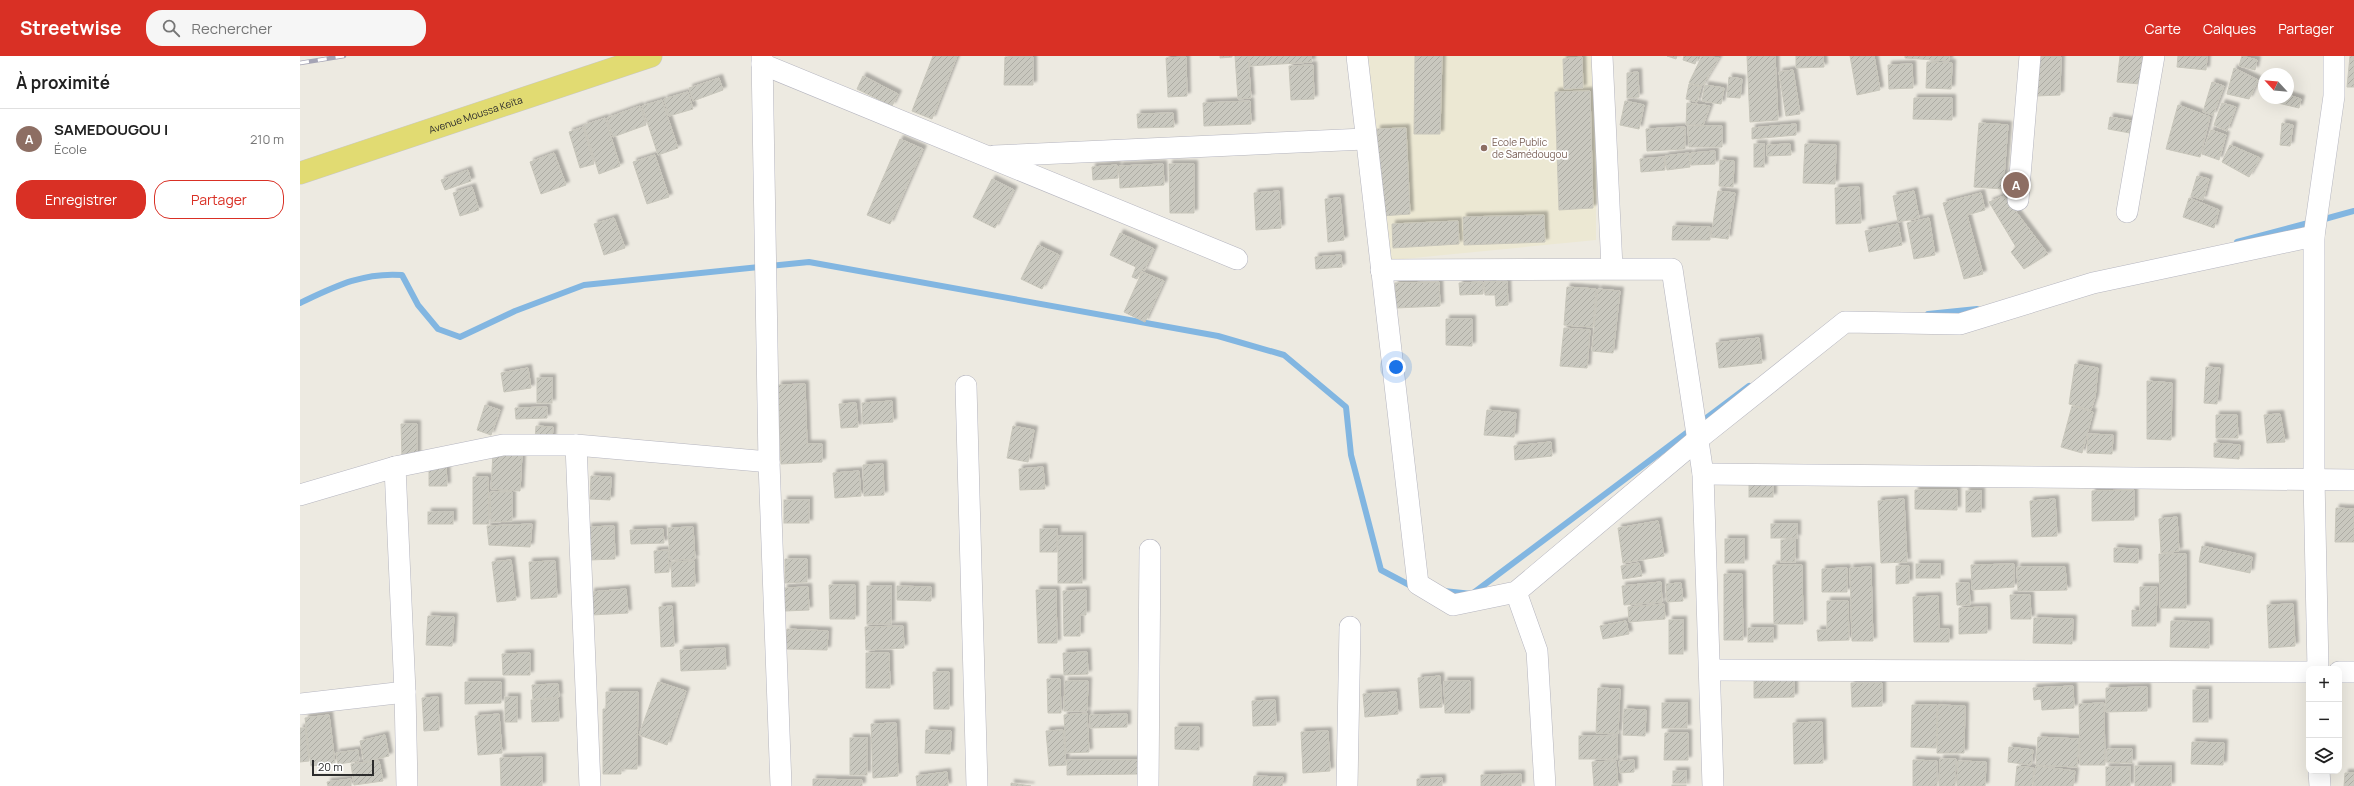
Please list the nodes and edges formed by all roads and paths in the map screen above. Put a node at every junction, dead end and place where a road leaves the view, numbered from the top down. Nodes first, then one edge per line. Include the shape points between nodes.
1 (651, 56) edge
2 (1357, 56) edge
3 (1602, 56) edge
4 (2030, 56) edge
5 (2154, 56) edge
6 (2334, 56) edge
7 (762, 60) edge
8 (1365, 140) junction
9 (987, 157) junction
10 (300, 173) edge
11 (2018, 200) dead end
12 (2127, 212) dead end
13 (2314, 236) junction
14 (1237, 259) dead end
15 (1612, 268) junction
16 (1381, 270) junction
17 (966, 386) dead end
18 (1697, 440) junction
19 (576, 445) junction
20 (769, 462) junction
21 (395, 467) junction
22 (1703, 474) junction
23 (2314, 479) junction
24 (2354, 480) edge
25 (300, 495) edge
26 (1150, 550) dead end
27 (1516, 592) junction
28 (1350, 627) dead end
29 (2318, 666) edge
30 (1710, 670) junction
31 (2306, 672) edge
32 (2342, 672) edge
33 (2354, 672) edge
34 (405, 692) junction
35 (300, 704) edge
36 (2319, 774) edge
37 (407, 786) edge
38 (590, 786) edge
39 (781, 786) edge
40 (977, 786) edge
41 (1148, 786) edge
42 (1347, 786) edge
43 (1545, 786) edge
44 (1713, 786) edge
45 (2320, 786) edge

1 - 10 main road, Avenue Moussa Keïta
2 - 8 street
3 - 15 street
4 - 11 street
5 - 12 street
6 - 13 street via 2334,96
7 - 9 street
7 - 20 street
8 - 9 street
8 - 16 street
9 - 14 street
13 - 18 street via 2093,283 1960,324 1845,322
13 - 23 street
15 - 16 street
15 - 18 street via 1672,269
16 - 27 street via 1418,584 1453,605
17 - 40 street
18 - 22 street
18 - 27 street
19 - 20 street
19 - 21 street via 503,445
19 - 38 street
20 - 39 street
21 - 25 street
21 - 34 street
22 - 23 street
22 - 30 street
23 - 24 street
23 - 29 street
26 - 41 street
27 - 43 street via 1537,651
28 - 42 street
30 - 31 street
30 - 44 street
32 - 33 street
34 - 35 street
34 - 37 street
36 - 45 street

